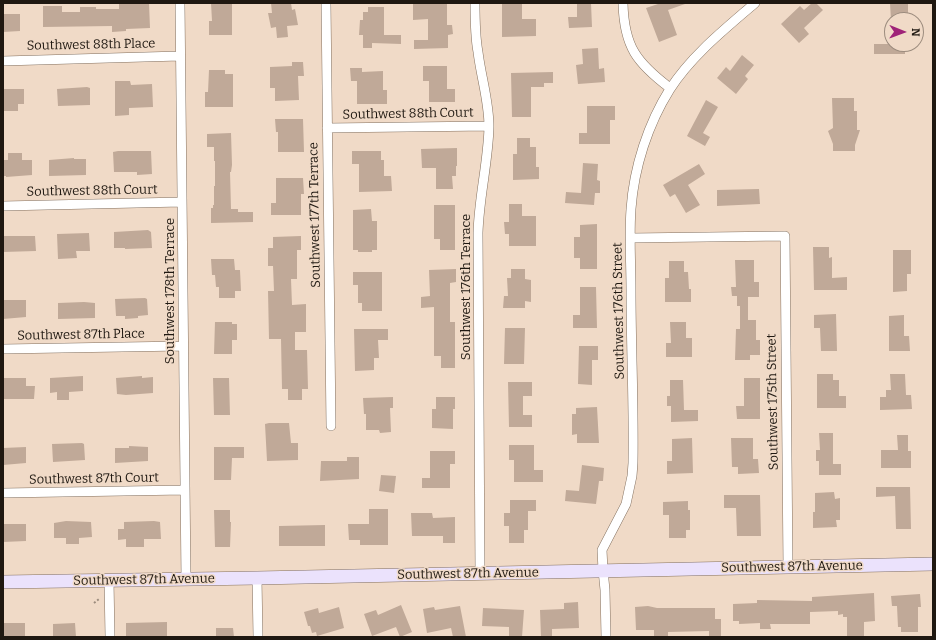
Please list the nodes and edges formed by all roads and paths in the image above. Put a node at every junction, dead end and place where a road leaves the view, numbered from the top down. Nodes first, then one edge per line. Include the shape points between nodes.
1 (180, 3) edge
2 (326, 3) edge
3 (475, 3) edge
4 (623, 3) edge
5 (755, 3) edge
6 (180, 56) junction
7 (3, 60) edge
8 (670, 88) junction
9 (489, 126) junction
10 (327, 128) junction
11 (182, 202) junction
12 (3, 206) edge
13 (631, 238) junction
14 (183, 346) junction
15 (3, 349) edge
16 (331, 426) dead end
17 (185, 490) junction
18 (3, 493) edge
19 (933, 564) edge
20 (788, 567) junction
21 (603, 570) junction
22 (480, 574) junction
23 (257, 578) junction
24 (186, 579) junction
25 (109, 580) junction
26 (3, 582) edge
27 (102, 597) dead end
28 (94, 603) dead end
29 (110, 637) edge
30 (258, 637) edge
31 (606, 637) edge

1 - 6 street, Southwest 178th Terrace
2 - 10 street, Southwest 177th Terrace
3 - 9 street, Southwest 176th Terrace via 478,52
4 - 8 street via 631,47 645,68
5 - 8 street, Southwest 176th Street via 699,54
6 - 7 street, Southwest 88th Place
6 - 11 street, Southwest 178th Terrace
8 - 13 street, Southwest 176th Street via 653,122 639,162 632,202
9 - 10 street, Southwest 88th Court
9 - 22 street, Southwest 176th Terrace via 478,214
10 - 16 street, Southwest 177th Terrace
11 - 12 street, Southwest 88th Court
11 - 14 street, Southwest 178th Terrace
13 - 20 street, Southwest 175th Street via 785,236
13 - 21 street, Southwest 176th Street via 633,469 626,504 602,550
14 - 15 street, Southwest 87th Place
14 - 17 street, Southwest 178th Terrace
17 - 18 street, Southwest 87th Court
17 - 24 street, Southwest 178th Terrace
19 - 20 street, Southwest 87th Avenue
20 - 21 street, Southwest 87th Avenue
21 - 22 street, Southwest 87th Avenue
21 - 31 street, Southwest 176th Street
22 - 23 street, Southwest 87th Avenue
23 - 24 street, Southwest 87th Avenue
23 - 30 street
24 - 25 street, Southwest 87th Avenue
25 - 26 street, Southwest 87th Avenue
25 - 29 street
27 - 28 path

